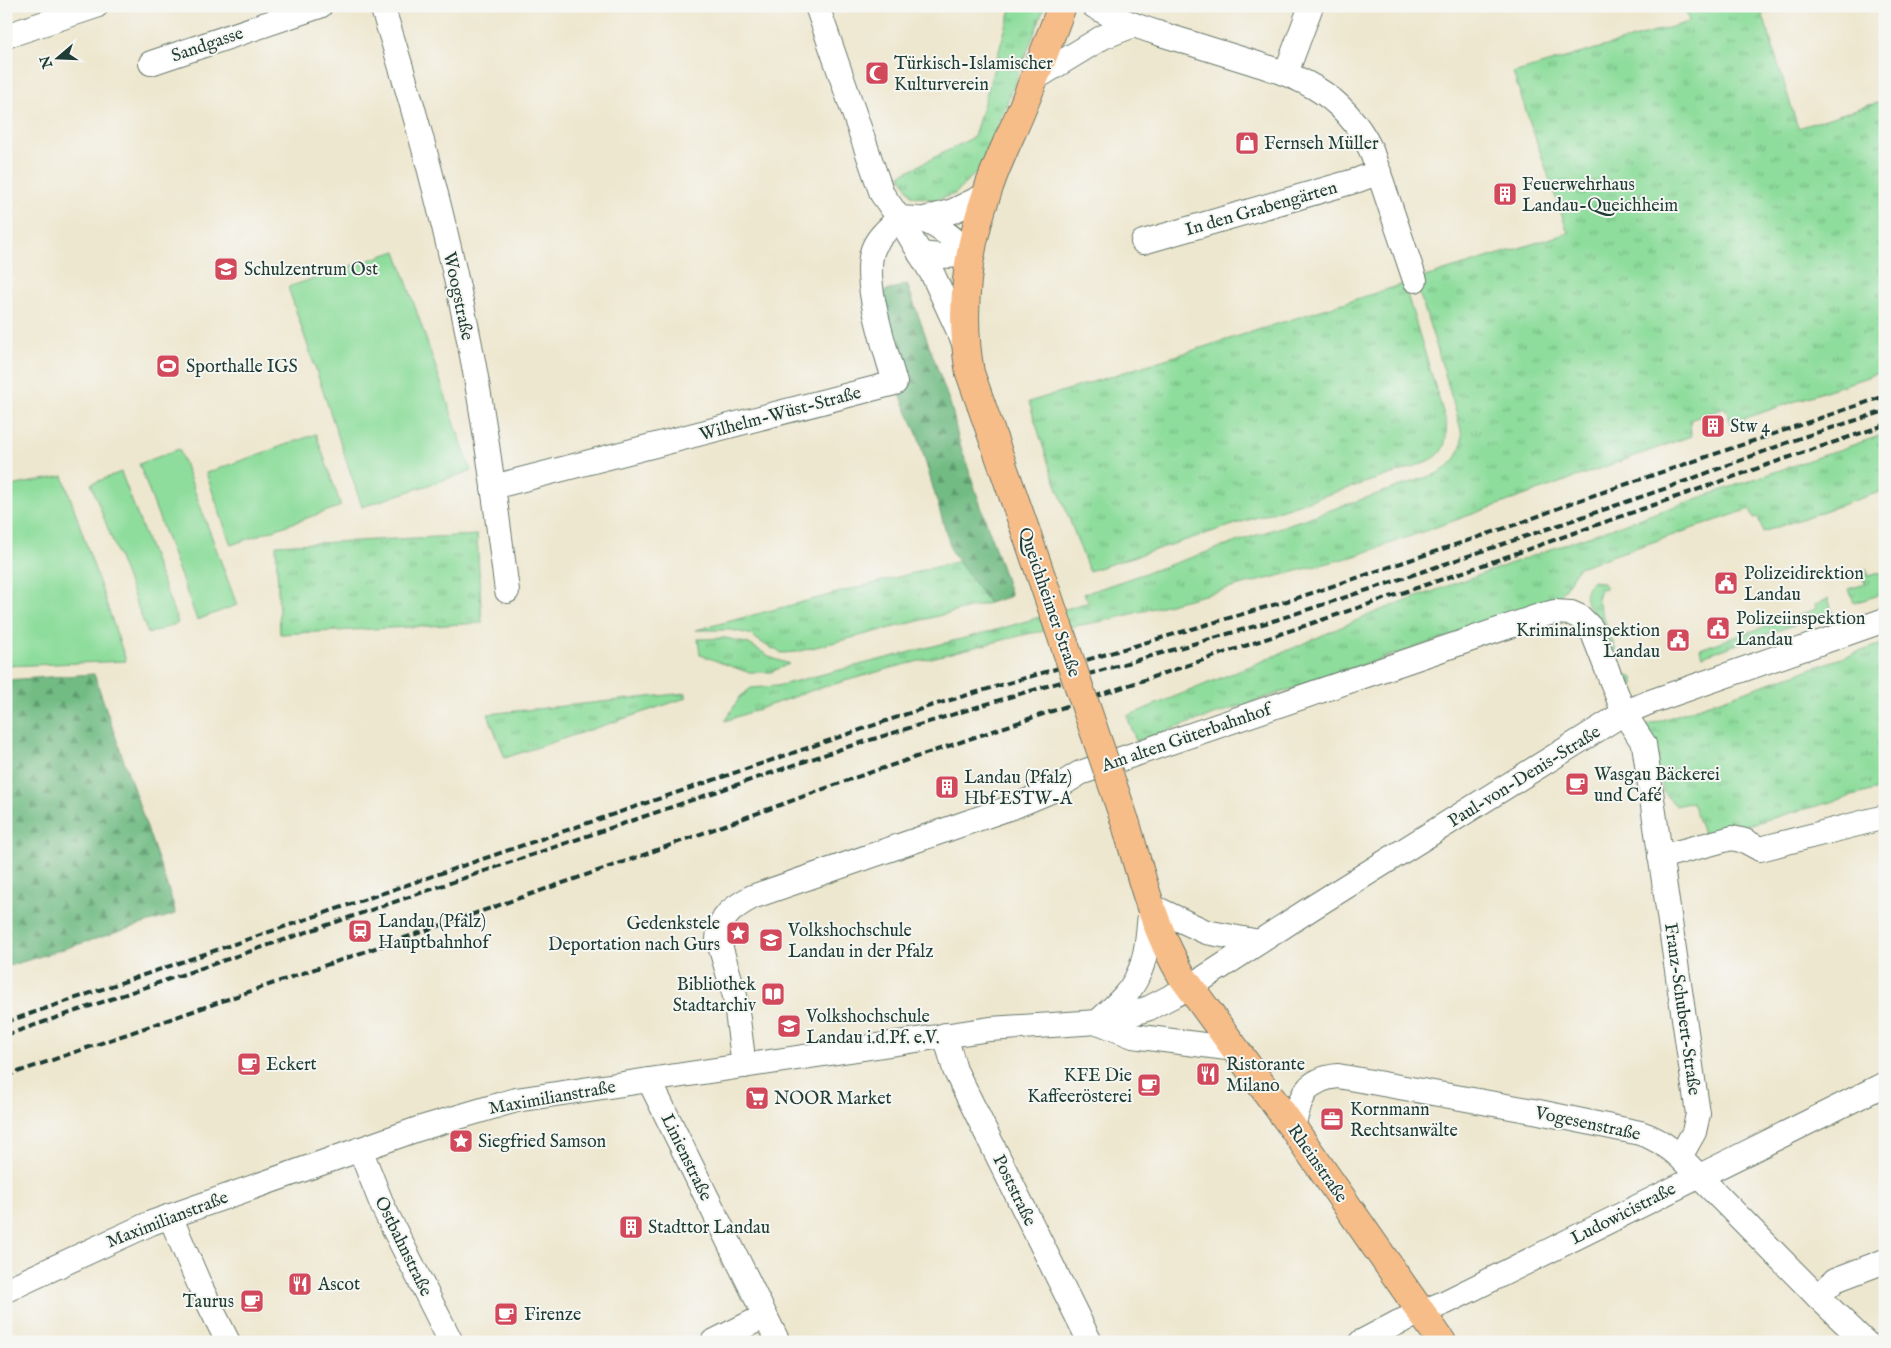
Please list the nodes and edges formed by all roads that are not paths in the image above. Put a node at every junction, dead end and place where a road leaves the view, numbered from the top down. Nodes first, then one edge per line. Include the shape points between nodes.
1 (96, 6) edge
2 (320, 6) edge
3 (382, 6) edge
4 (817, 6) edge
5 (1062, 6) edge
6 (1094, 6) edge
7 (1312, 6) edge
8 (1134, 25) junction
9 (6, 36) edge
10 (151, 63) dead end
11 (1286, 73) junction
12 (1034, 79) junction
13 (1379, 172) junction
14 (986, 195) junction
15 (910, 219) junction
16 (1143, 242) dead end
17 (920, 254) junction
18 (970, 255) junction
19 (1415, 280) dead end
20 (966, 346) junction
21 (493, 487) junction
22 (507, 591) dead end
23 (1885, 620) edge
24 (1624, 713) junction
25 (1885, 817) edge
26 (1660, 857) junction
27 (1151, 906) junction
28 (1259, 942) junction
29 (1190, 987) junction
30 (1098, 1022) junction
31 (945, 1035) junction
32 (1235, 1049) junction
33 (744, 1066) junction
34 (649, 1080) junction
35 (1885, 1084) edge
36 (1293, 1128) junction
37 (360, 1150) junction
38 (1680, 1157) junction
39 (1697, 1176) junction
40 (170, 1216) junction
41 (1885, 1261) edge
42 (6, 1290) edge
43 (1818, 1297) junction
44 (1422, 1313) junction
45 (765, 1316) junction
46 (228, 1342) edge
47 (451, 1342) edge
48 (713, 1342) edge
49 (778, 1342) edge
50 (1090, 1342) edge
51 (1361, 1342) edge
52 (1442, 1342) edge
53 (1865, 1342) edge

1 - 9 street
2 - 10 street, Sandgasse
3 - 21 street, Woogstraße via 411,101 457,284
4 - 15 street via 882,194
5 - 12 main road, Queichheimer Straße
6 - 8 street
7 - 11 street
8 - 11 street
8 - 12 street via 1103,38
11 - 13 street via 1320,90 1350,117 1362,131
12 - 14 main road, Queichheimer Straße
13 - 16 street, In den Grabengärten
13 - 19 street
14 - 15 street via 953,211
14 - 18 main road, Queichheimer Straße
15 - 17 street
15 - 18 street via 953,238
15 - 21 street, Wilhelm-Wüst-Straße via 874,247 869,266 872,296 895,383
17 - 18 street
17 - 20 street
18 - 20 main road, Queichheimer Straße
20 - 27 main road, Queichheimer Straße, bridge via 970,373 1126,824
21 - 22 street, Woogstraße
23 - 24 street, Paul-von-Denis-Straße
24 - 26 street, Franz-Schubert-Straße via 1644,744
24 - 28 street, Paul-von-Denis-Straße
24 - 33 street, Am alten Güterbahnhof via 1592,628 1571,613 1554,612 1080,773 1051,791 1016,806 752,897 725,916 719,927 718,939 735,996
25 - 26 street via 1760,848 1732,838
26 - 38 street, Franz-Schubert-Straße via 1698,1114 1694,1132
27 - 28 street via 1206,932
27 - 29 main road, Queichheimer Straße via 1171,957
27 - 30 street via 1138,976
28 - 29 street, Paul-von-Denis-Straße
29 - 30 street, Maximilianstraße via 1150,1008
29 - 32 main road, Rheinstraße
30 - 31 street, Maximilianstraße
30 - 32 street, Maximilianstraße via 1133,1036
31 - 33 street, Maximilianstraße
31 - 50 street, Poststraße via 955,1070
32 - 36 main road, Rheinstraße
33 - 34 street, Maximilianstraße
34 - 37 street, Maximilianstraße via 516,1100 466,1113
34 - 45 street, Linienstraße
35 - 39 street, Ludowicistraße
36 - 38 street, Vogesenstraße via 1297,1111 1310,1086 1318,1080 1338,1076 1640,1133 1656,1138
36 - 44 main road, Rheinstraße
37 - 40 street, Maximilianstraße
37 - 47 street, Ostbahnstraße via 383,1207
38 - 39 street, Vogesenstraße
39 - 43 street, Vogesenstraße
39 - 44 street, Ludowicistraße
40 - 42 street, Maximilianstraße via 108,1241
40 - 46 street
41 - 43 street via 1835,1280
43 - 53 street, Vogesenstraße
44 - 51 street, Ludowicistraße
44 - 52 main road, Rheinstraße
45 - 48 street
45 - 49 street, Linienstraße

